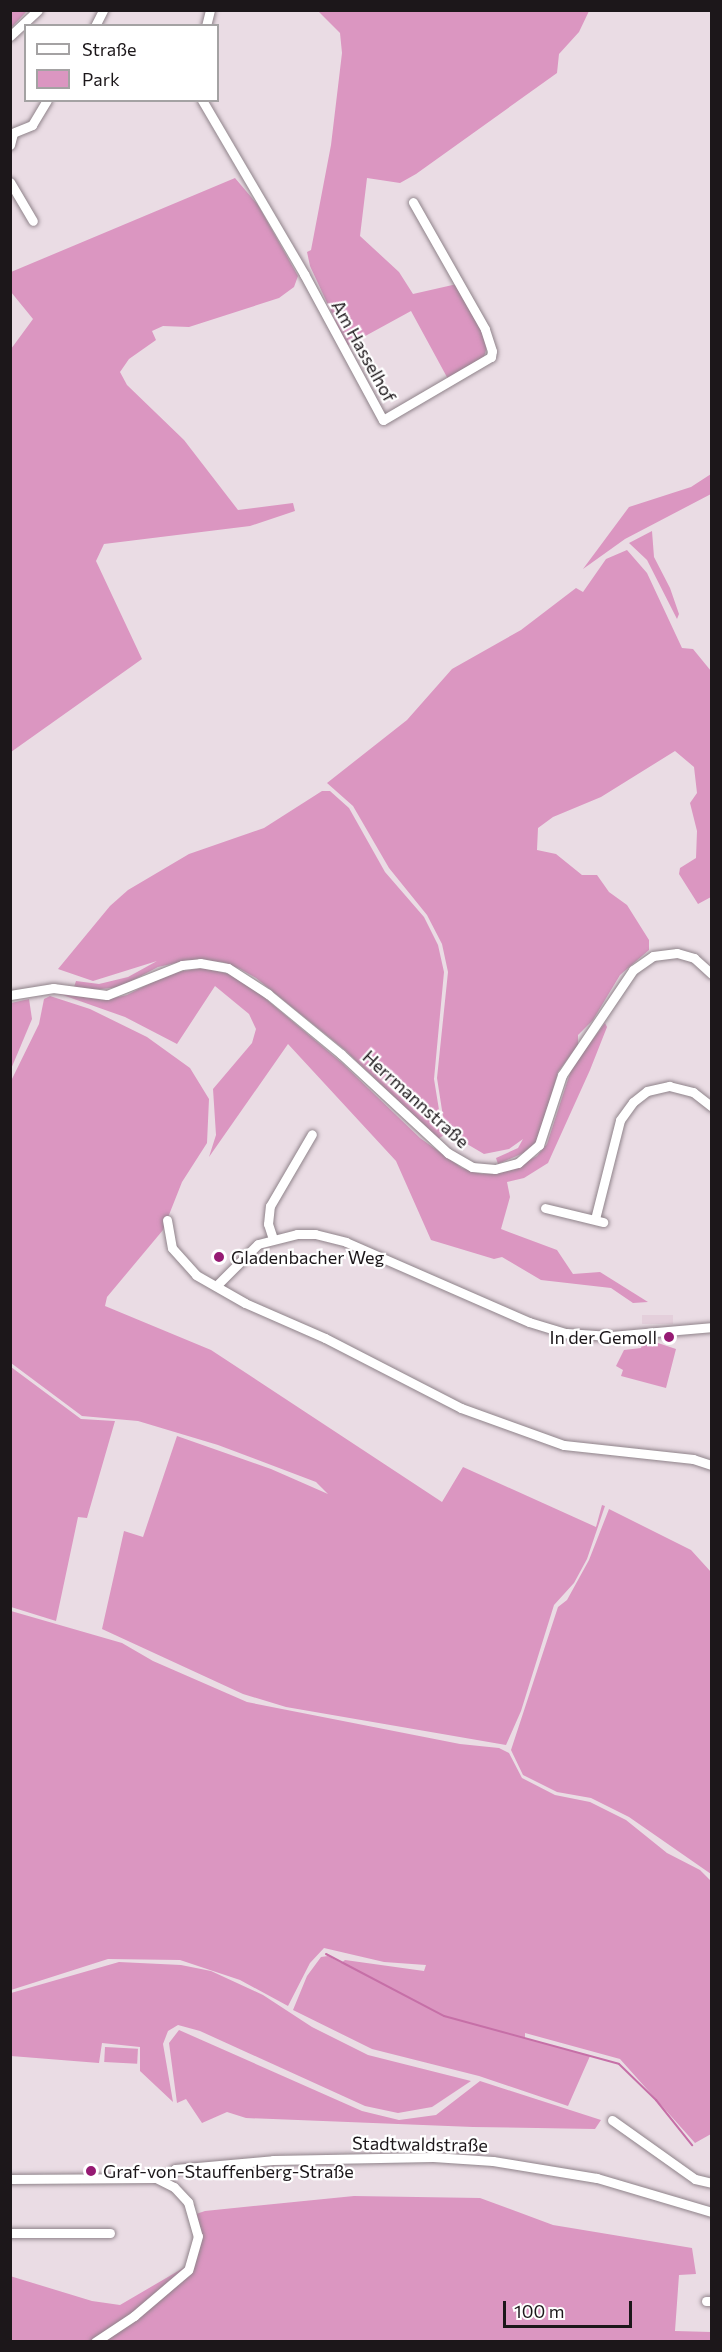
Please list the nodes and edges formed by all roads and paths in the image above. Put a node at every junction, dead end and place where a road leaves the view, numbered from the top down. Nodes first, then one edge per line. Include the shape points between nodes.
1 (103, 10) edge
2 (34, 14) edge
3 (96, 24) edge
4 (10, 36) edge
5 (46, 102) edge
6 (203, 102) edge
7 (12, 133) edge
8 (10, 145) edge
9 (10, 182) edge
10 (413, 202) dead end
11 (33, 221) dead end
12 (711, 974) edge
13 (10, 995) edge
14 (711, 1107) edge
15 (312, 1134) dead end
16 (544, 1208) dead end
17 (167, 1220) dead end
18 (273, 1239) junction
19 (216, 1286) junction
20 (711, 1327) edge
21 (711, 1465) edge
22 (612, 2120) dead end
23 (10, 2179) edge
24 (162, 2180) junction
25 (711, 2183) edge
26 (711, 2212) edge
27 (10, 2233) edge
28 (110, 2233) dead end
29 (95, 2342) edge

1 - 3 street
2 - 4 street
5 - 7 street via 32,125
6 - 10 street, Am Hasselhof via 383,420 491,357 492,351 476,313
7 - 8 street
9 - 11 street
12 - 13 street, Herrmannstraße via 694,958 677,952 649,958 633,970 562,1075 539,1145 518,1163 495,1169 472,1167 448,1153 341,1054 268,994 228,968 200,963 182,965 107,995 53,988
14 - 16 street via 693,1092 669,1086 647,1091 629,1105 620,1119 599,1221
15 - 18 street via 270,1206 268,1224
17 - 19 street via 168,1239 179,1260
18 - 19 street via 248,1251
18 - 20 street via 315,1234 346,1242 529,1322 566,1333 610,1336
19 - 21 street via 461,1408 526,1434 580,1448
22 - 25 street via 694,2179
23 - 24 street
24 - 26 street, Stadtwaldstraße via 176,2169 273,2160 493,2161 564,2176 597,2178
24 - 29 street via 184,2195 191,2207 198,2236 194,2257 188,2270 170,2288
27 - 28 street

